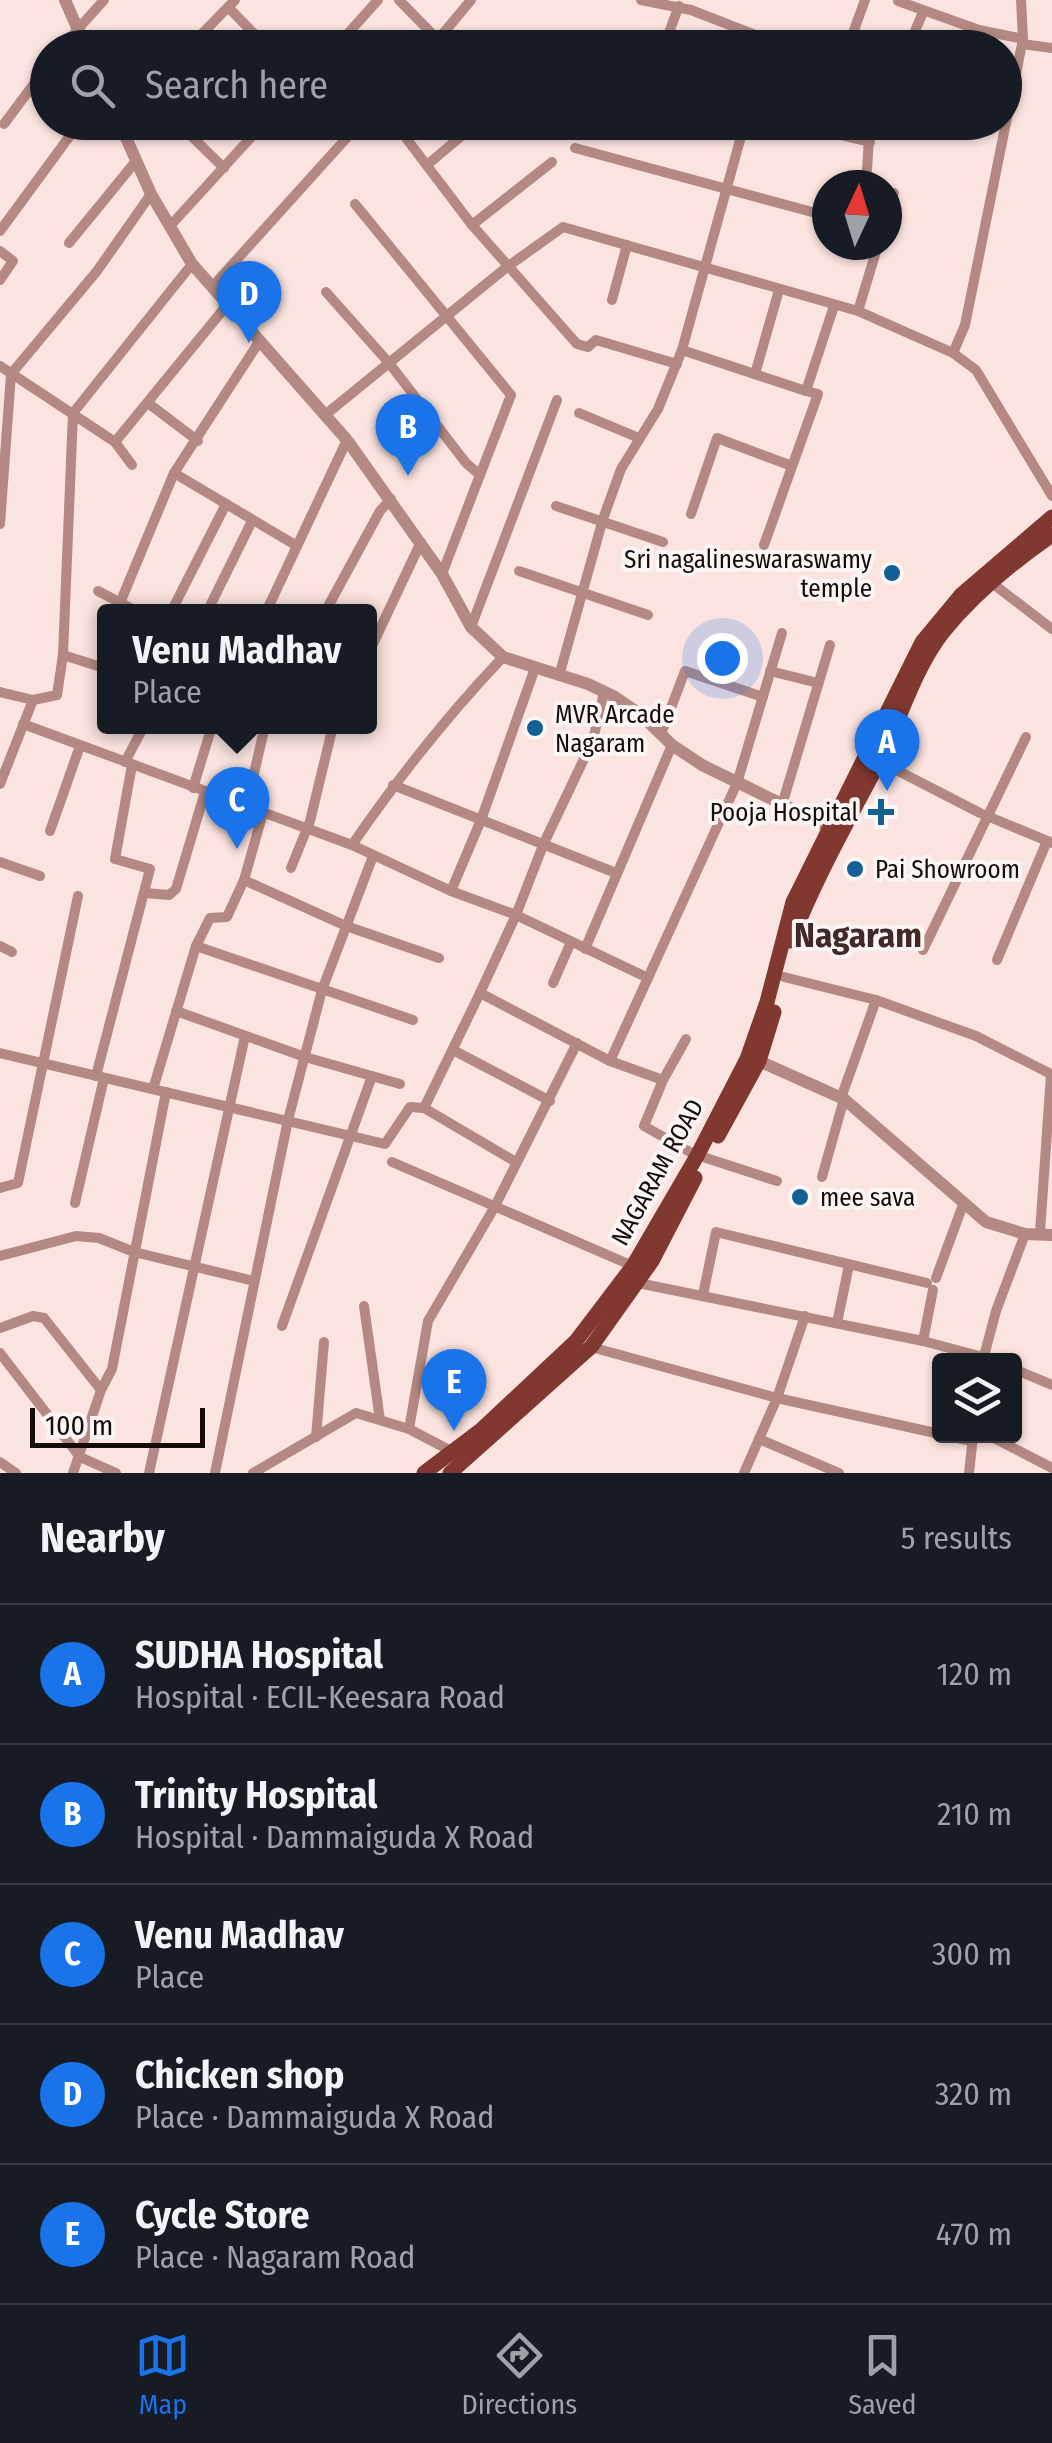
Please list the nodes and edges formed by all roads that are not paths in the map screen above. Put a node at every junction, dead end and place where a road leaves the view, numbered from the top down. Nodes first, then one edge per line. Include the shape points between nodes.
1 (65, 0) edge
2 (104, 0) edge
3 (378, 0) edge
4 (399, 0) edge
5 (471, 0) edge
6 (641, 0) edge
7 (865, 0) edge
8 (1021, 0) edge
9 (898, 1) edge
10 (231, 4) edge
11 (688, 5) edge
12 (924, 12) junction
13 (76, 26) junction
14 (73, 30) edge
15 (78, 30) edge
16 (206, 30) edge
17 (253, 30) edge
18 (350, 30) edge
19 (425, 30) edge
20 (449, 30) edge
21 (673, 30) edge
22 (740, 30) edge
23 (858, 30) edge
24 (916, 30) edge
25 (979, 30) edge
26 (1022, 30) edge
27 (1022, 41) edge
28 (1052, 48) edge
29 (30, 90) edge
30 (4, 124) dead end
31 (67, 140) edge
32 (127, 140) edge
33 (195, 140) edge
34 (250, 140) edge
35 (345, 140) edge
36 (408, 140) edge
37 (457, 140) edge
38 (740, 140) edge
39 (861, 140) edge
40 (1000, 140) edge
41 (870, 142) joint
42 (575, 148) dead end
43 (136, 161) junction
44 (552, 162) dead end
45 (427, 165) junction
46 (224, 168) junction
47 (868, 170) dead end
48 (728, 188) junction
49 (151, 194) junction
50 (355, 204) dead end
51 (812, 212) edge
52 (472, 225) junction
53 (170, 226) junction
54 (0, 231) edge
55 (68, 243) dead end
56 (627, 245) junction
57 (0, 251) edge
58 (874, 260) edge
59 (192, 264) junction
60 (507, 267) junction
61 (704, 268) junction
62 (0, 280) edge
63 (212, 287) junction
64 (779, 290) junction
65 (326, 292) dead end
66 (612, 300) dead end
67 (227, 305) junction
68 (834, 306) junction
69 (858, 312) junction
70 (448, 314) junction
71 (259, 342) junction
72 (682, 350) junction
73 (954, 353) junction
74 (390, 363) junction
75 (677, 364) junction
76 (0, 366) edge
77 (10, 374) junction
78 (755, 374) junction
79 (806, 391) junction
80 (557, 400) dead end
81 (148, 403) junction
82 (73, 413) junction
83 (579, 413) dead end
84 (324, 415) junction
85 (639, 438) junction
86 (198, 440) junction
87 (347, 440) junction
88 (115, 442) junction
89 (132, 465) dead end
90 (792, 466) junction
91 (174, 473) junction
92 (480, 476) junction
93 (1052, 496) edge
94 (390, 499) junction
95 (226, 504) junction
96 (556, 506) dead end
97 (0, 508) edge
98 (691, 514) dead end
99 (1052, 517) edge
100 (603, 520) junction
101 (252, 521) junction
102 (0, 524) edge
103 (1052, 536) edge
104 (421, 542) junction
105 (663, 542) dead end
106 (764, 545) dead end
107 (297, 546) junction
108 (519, 571) dead end
109 (442, 574) junction
110 (992, 583) junction
111 (98, 590) dead end
112 (584, 590) junction
113 (120, 603) joint
114 (175, 604) edge
115 (211, 604) edge
116 (270, 604) edge
117 (328, 604) edge
118 (648, 614) dead end
119 (471, 627) junction
120 (1052, 629) edge
121 (782, 633) dead end
122 (377, 635) edge
123 (830, 645) dead end
124 (63, 654) junction
125 (503, 657) junction
126 (97, 666) edge
127 (535, 668) junction
128 (770, 672) junction
129 (558, 676) junction
130 (818, 683) junction
131 (0, 692) edge
132 (604, 692) junction
133 (763, 698) junction
134 (33, 700) junction
135 (23, 724) junction
136 (141, 734) edge
137 (210, 734) edge
138 (263, 734) edge
139 (331, 734) edge
140 (660, 734) junction
141 (1026, 737) dead end
142 (672, 745) junction
143 (80, 746) junction
144 (879, 761) junction
145 (128, 764) junction
146 (737, 782) junction
147 (0, 784) edge
148 (393, 785) junction
149 (193, 788) junction
150 (205, 792) junction
151 (782, 805) junction
152 (246, 808) junction
153 (262, 813) junction
154 (988, 816) junction
155 (480, 820) junction
156 (304, 830) junction
157 (835, 830) junction
158 (50, 831) dead end
159 (1049, 842) edge
160 (544, 843) junction
161 (352, 845) junction
162 (373, 856) junction
163 (0, 862) edge
164 (290, 868) dead end
165 (616, 873) junction
166 (40, 876) dead end
167 (244, 880) junction
168 (451, 891) junction
169 (145, 893) junction
170 (78, 896) dead end
171 (516, 915) junction
172 (346, 926) junction
173 (571, 942) junction
174 (0, 946) edge
175 (196, 946) junction
176 (585, 949) junction
177 (922, 950) dead end
178 (12, 952) dead end
179 (439, 958) dead end
180 (997, 960) dead end
181 (784, 977) junction
182 (648, 978) junction
183 (553, 982) dead end
184 (322, 990) junction
185 (480, 993) junction
186 (876, 1000) junction
187 (176, 1011) junction
188 (414, 1020) dead end
189 (245, 1036) junction
190 (686, 1039) dead end
191 (577, 1044) junction
192 (453, 1050) junction
193 (0, 1053) edge
194 (304, 1057) junction
195 (610, 1061) junction
196 (760, 1062) junction
197 (42, 1064) junction
198 (1052, 1073) edge
199 (372, 1076) junction
200 (100, 1077) junction
201 (662, 1080) junction
202 (400, 1084) dead end
203 (153, 1089) junction
204 (166, 1092) junction
205 (842, 1099) junction
206 (550, 1101) junction
207 (228, 1106) junction
208 (424, 1108) junction
209 (288, 1120) junction
210 (352, 1134) junction
211 (702, 1157) junction
212 (392, 1162) dead end
213 (516, 1162) junction
214 (822, 1178) dead end
215 (777, 1180) dead end
216 (0, 1188) edge
217 (75, 1202) dead end
218 (964, 1202) junction
219 (494, 1208) junction
220 (1025, 1234) junction
221 (1046, 1234) edge
222 (134, 1252) junction
223 (0, 1256) edge
224 (194, 1265) junction
225 (849, 1265) junction
226 (635, 1275) junction
227 (254, 1281) junction
228 (932, 1284) junction
229 (703, 1295) junction
230 (364, 1306) dead end
231 (806, 1316) junction
232 (836, 1323) junction
233 (282, 1326) dead end
234 (0, 1328) edge
235 (923, 1341) junction
236 (324, 1342) dead end
237 (591, 1347) junction
238 (0, 1353) edge
239 (966, 1353) edge
240 (988, 1353) edge
241 (1022, 1372) edge
242 (1052, 1385) edge
243 (101, 1390) junction
244 (777, 1398) junction
245 (380, 1420) junction
246 (408, 1428) junction
247 (932, 1432) edge
248 (316, 1437) junction
249 (759, 1440) junction
250 (972, 1443) edge
251 (1004, 1443) edge
252 (454, 1452) junction
253 (80, 1458) junction
254 (0, 1462) edge
255 (1052, 1468) edge
256 (16, 1473) edge
257 (73, 1473) edge
258 (116, 1473) edge
259 (149, 1473) edge
260 (215, 1473) edge
261 (253, 1473) edge
262 (424, 1473) edge
263 (450, 1473) edge
264 (744, 1473) edge
265 (837, 1473) edge
266 (969, 1473) edge

1 - 13 street
2 - 13 street
3 - 18 street
4 - 19 street
5 - 20 street
6 - 11 street
7 - 23 street
8 - 26 street
9 - 12 street
10 - 16 street
10 - 17 street
11 - 21 street
11 - 22 street
12 - 24 street
12 - 25 street
13 - 14 street
13 - 15 street
27 - 28 street
29 - 30 street
31 - 54 street
32 - 43 street
33 - 46 street
34 - 46 street
35 - 63 street
36 - 45 street
37 - 45 street
38 - 48 street
39 - 41 street
40 - 73 street
41 - 47 street
42 - 48 street
43 - 49 street
43 - 55 street
44 - 52 street
45 - 52 street
46 - 53 street
48 - 51 street
48 - 61 street
49 - 53 street
49 - 77 street via 98,270
50 - 70 street
52 - 60 street
53 - 59 street
56 - 60 street via 563,228
56 - 61 street
56 - 66 street
57 - 62 street via 14,260
58 - 69 street
59 - 63 street
59 - 82 street
60 - 70 street
60 - 75 street via 577,344 588,348 596,340
61 - 64 street
61 - 72 street
63 - 67 street
64 - 68 street
64 - 78 street
65 - 74 street
67 - 71 street
67 - 81 street
68 - 69 street
68 - 79 street
69 - 73 street
70 - 74 street
70 - 92 street via 511,395
71 - 84 street
71 - 86 street
72 - 75 street
72 - 78 street
73 - 93 street via 976,370
74 - 84 street
74 - 92 street
75 - 85 street
76 - 77 street
77 - 82 street
77 - 97 street
78 - 79 street
79 - 90 street via 818,394
80 - 119 street
81 - 86 street
81 - 88 street
82 - 88 street
82 - 124 street
83 - 85 street
84 - 87 street
85 - 100 street
86 - 91 street
87 - 94 street
87 - 107 street
88 - 89 street
90 - 98 street via 717,438
90 - 106 street
91 - 95 street
91 - 113 street
92 - 109 street
94 - 104 street
94 - 117 street
95 - 101 street
95 - 114 street
96 - 100 street
97 - 102 street
99 - 157 main road via 962,594 922,642
100 - 105 street
100 - 112 street
101 - 107 street
101 - 115 street
103 - 110 main road
104 - 109 street
104 - 122 street
107 - 116 street
108 - 112 street
109 - 119 street
110 - 120 street
110 - 144 main road via 930,651
111 - 113 street
112 - 118 street
112 - 129 street
119 - 125 street
121 - 128 street
123 - 130 street
124 - 126 street
124 - 134 street via 56,695
125 - 127 street
125 - 148 street
127 - 129 street
127 - 155 street
128 - 130 street
128 - 133 street
129 - 132 street
130 - 151 street
131 - 134 street
132 - 140 street
132 - 160 street via 593,740
133 - 140 street via 685,671
133 - 146 street
134 - 135 street
135 - 143 street
135 - 147 street
136 - 145 street
137 - 149 street
138 - 152 street
139 - 156 street
140 - 142 street
141 - 154 street
142 - 146 street
142 - 165 street
143 - 145 street
143 - 158 street
144 - 154 street
144 - 157 main road
145 - 149 street
145 - 169 street via 115,860 150,869
146 - 151 street
146 - 182 street
148 - 155 street
148 - 161 street
149 - 150 street
150 - 152 street
150 - 169 street via 176,890
151 - 157 street
152 - 153 street
153 - 156 street
153 - 167 street
154 - 159 street
154 - 177 street
155 - 160 street
155 - 168 street
156 - 161 street
156 - 164 street
157 - 181 main road, NAGARAM ROAD via 791,940
157 - 211 main road, NAGARAM ROAD via 794,902 747,1059
159 - 180 street
160 - 165 street
160 - 171 street
161 - 162 street
162 - 168 street
162 - 172 street
163 - 166 street
165 - 176 street
167 - 172 street
167 - 175 street via 227,917 210,918
168 - 171 street
169 - 200 street
170 - 197 street
171 - 173 street
171 - 185 street
172 - 179 street
172 - 184 street
173 - 176 street
173 - 183 street
174 - 178 street
175 - 184 street
175 - 187 street
176 - 182 street
181 - 186 street
181 - 196 main road, NAGARAM ROAD
182 - 195 street
184 - 188 street
184 - 194 street
185 - 191 street
185 - 192 street
186 - 198 street via 976,1036
186 - 205 street
187 - 189 street
187 - 203 street
189 - 194 street
189 - 207 street
190 - 201 street
191 - 195 street
191 - 206 street
192 - 206 street
192 - 208 street
193 - 197 street
194 - 199 street
194 - 209 street
195 - 201 street
196 - 205 street
196 - 211 main road, NAGARAM ROAD
197 - 200 street
197 - 216 street via 18,1183
198 - 221 street
199 - 202 street
199 - 210 street
200 - 203 street
200 - 217 street
201 - 211 street via 644,1126
203 - 204 street
204 - 207 street
204 - 222 street
205 - 214 street
205 - 218 street
206 - 213 street
207 - 209 street
207 - 224 street
208 - 210 street via 404,1112 385,1144
208 - 213 street
209 - 210 street
209 - 227 street
210 - 233 street
211 - 215 street
211 - 226 main road, NAGARAM ROAD
212 - 219 street
213 - 219 street
218 - 220 street via 986,1222
218 - 228 street
219 - 226 street
219 - 246 street via 428,1321
220 - 221 street
220 - 240 street
222 - 223 street via 76,1236
222 - 224 street
222 - 243 street via 112,1368
224 - 227 street
224 - 259 street
225 - 228 street
225 - 229 street via 716,1232
225 - 232 street
226 - 229 street
226 - 237 main road, NAGARAM ROAD
226 - 252 main road, NAGARAM ROAD via 576,1341
227 - 260 street
228 - 235 street
229 - 231 street
230 - 245 street
231 - 232 street
231 - 244 street
232 - 235 street
234 - 243 street via 44,1318
235 - 239 street
236 - 248 street
237 - 244 street
237 - 263 main road, NAGARAM ROAD
238 - 253 street
241 - 242 street
243 - 253 street
244 - 247 street
244 - 249 street
245 - 246 street
245 - 248 street via 356,1413
246 - 252 street
248 - 261 street
249 - 264 street
249 - 265 street
250 - 266 street
251 - 255 street
252 - 262 main road, NAGARAM ROAD
253 - 257 street
253 - 258 street
254 - 256 street

